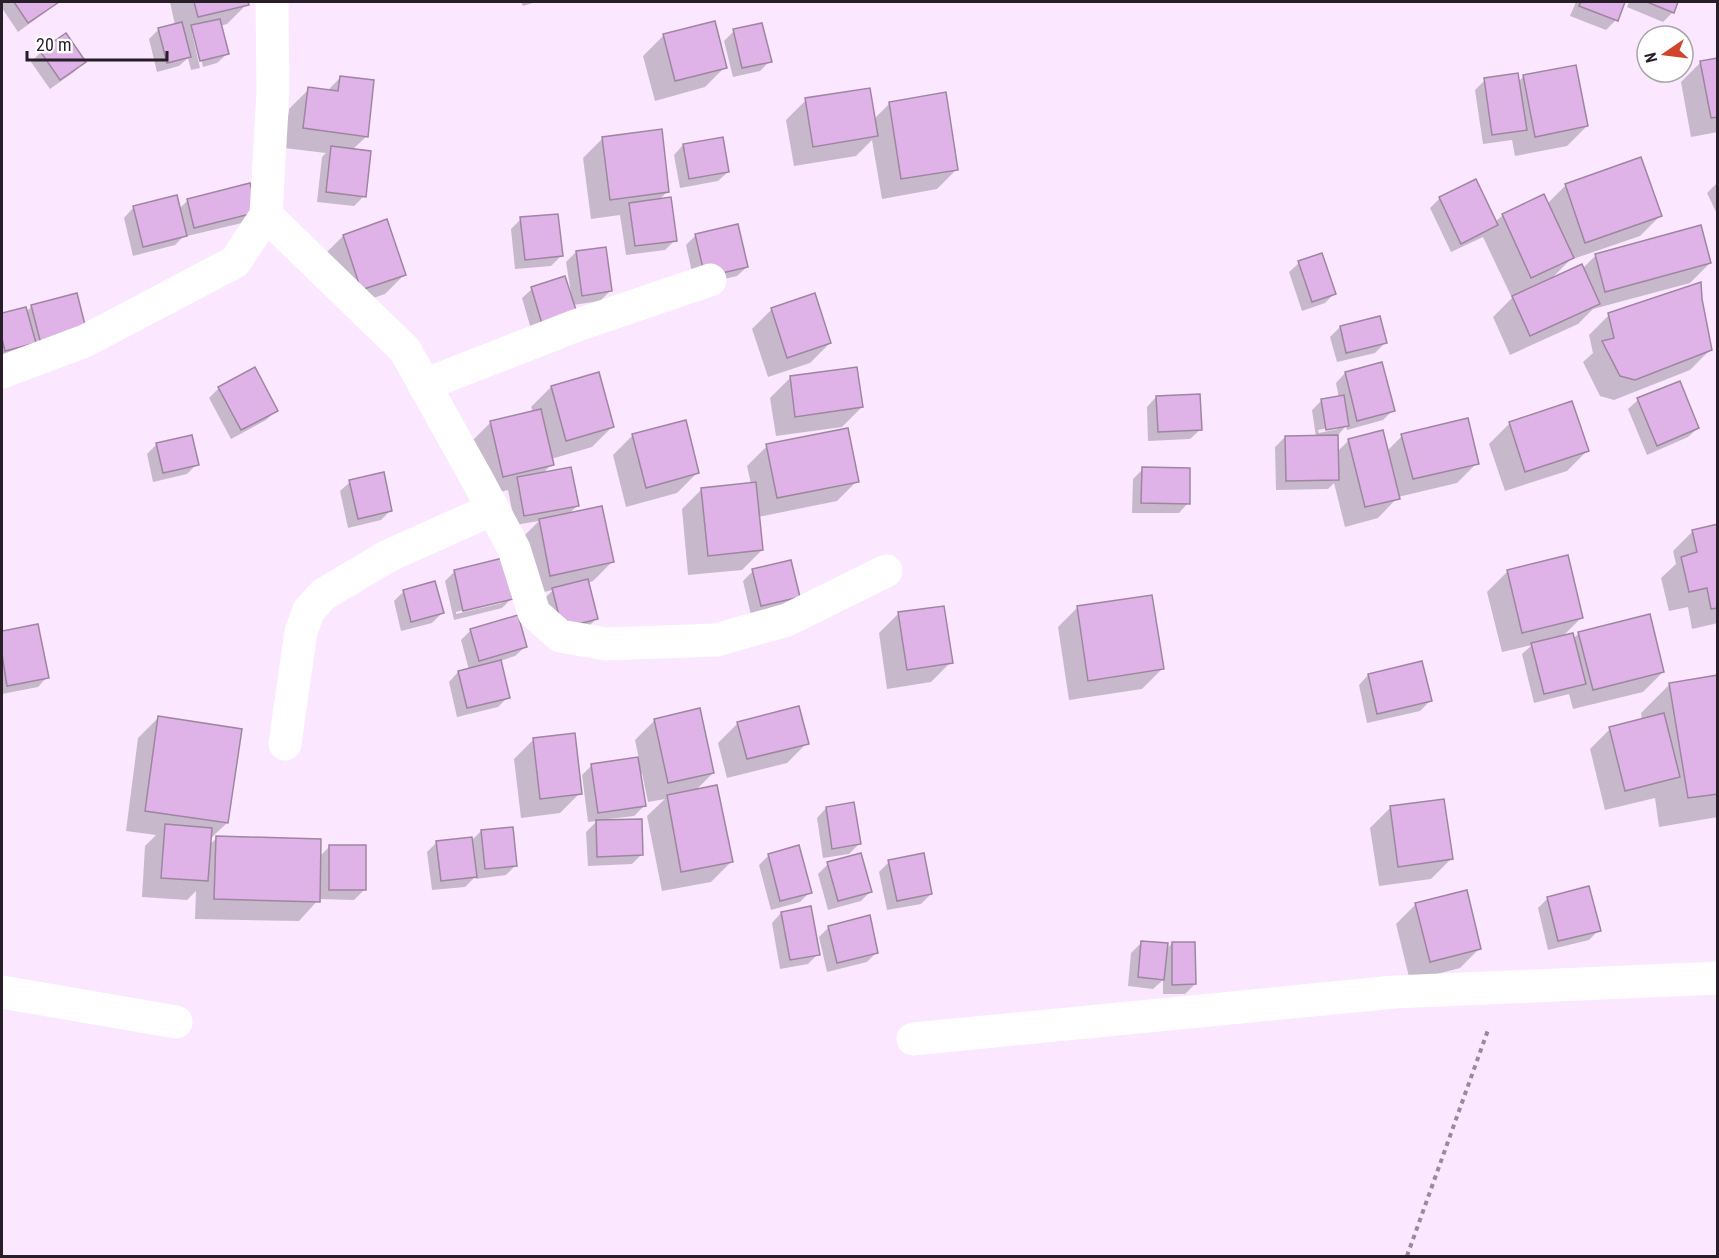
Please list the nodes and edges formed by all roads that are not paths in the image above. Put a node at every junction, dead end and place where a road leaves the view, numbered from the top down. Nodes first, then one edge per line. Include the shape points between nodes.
1 (272, 2) edge
2 (266, 215) junction
3 (710, 280) dead end
4 (2, 372) edge
5 (424, 385) junction
6 (493, 509) junction
7 (886, 571) dead end
8 (285, 744) dead end
9 (1718, 978) edge
10 (2, 992) edge
11 (176, 1022) dead end
12 (913, 1039) dead end

1 - 2 street via 273,90
2 - 4 street via 235,262 85,341
2 - 5 street via 405,350
3 - 5 street via 575,326
5 - 6 street
6 - 7 street via 514,549 534,613 560,636 606,644 716,640 787,620
6 - 8 street via 388,555 324,594 309,610 301,632
9 - 12 street via 1395,992
10 - 11 street

